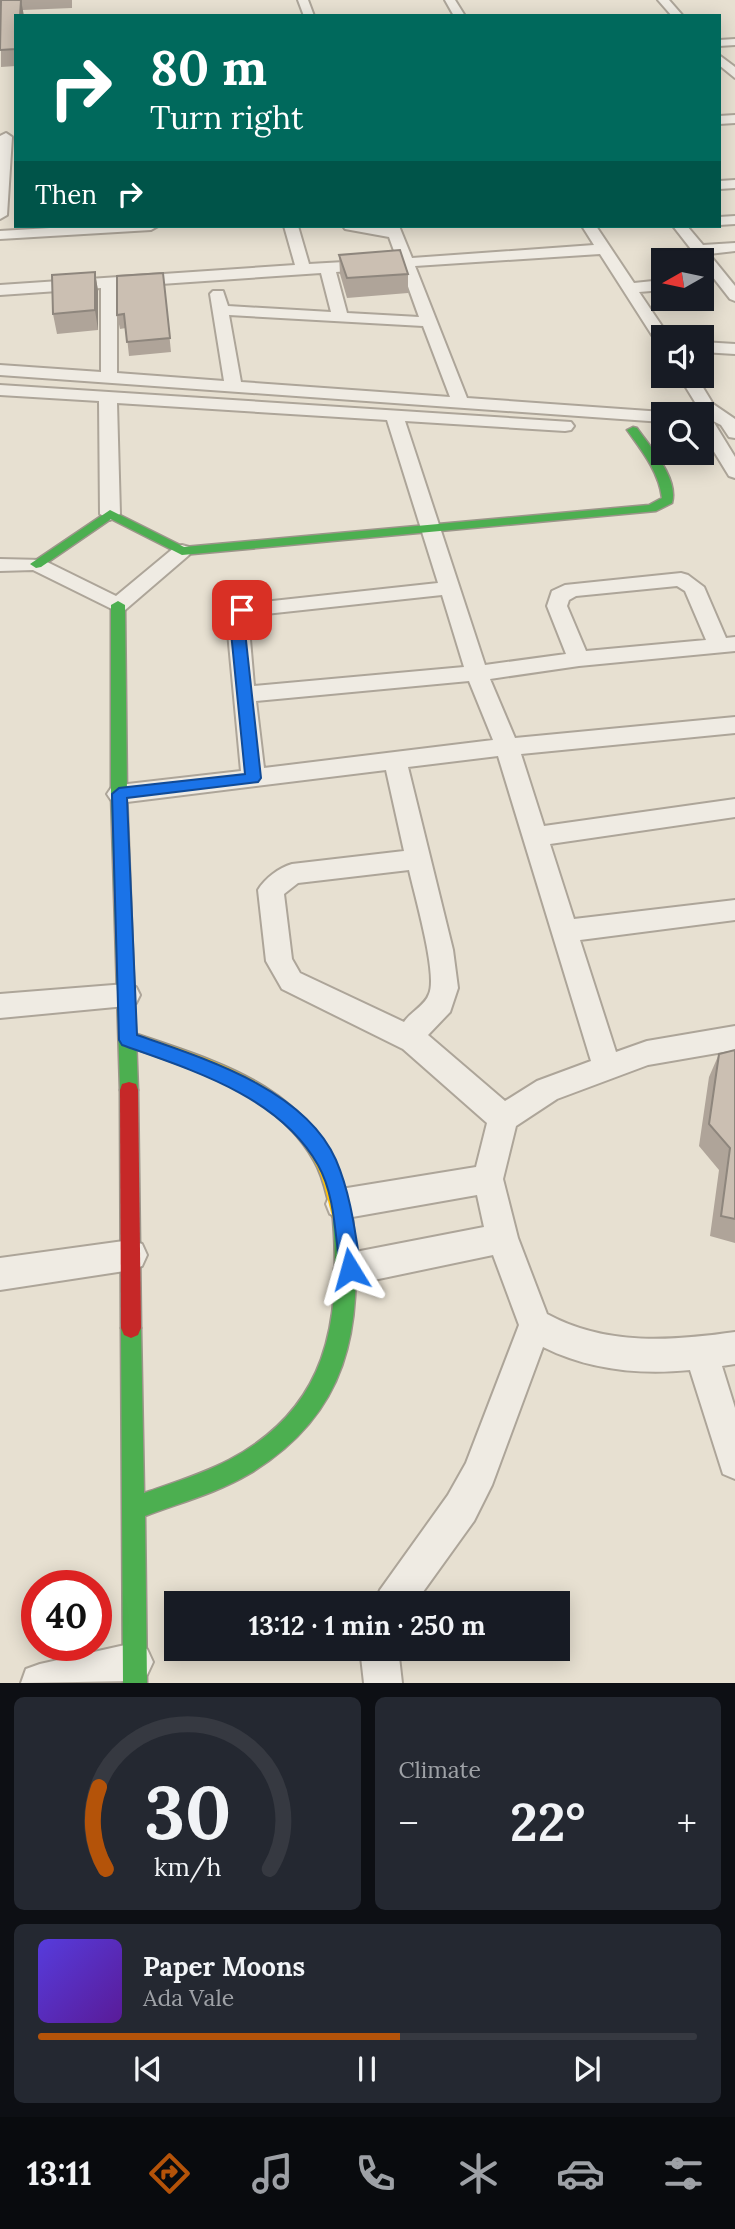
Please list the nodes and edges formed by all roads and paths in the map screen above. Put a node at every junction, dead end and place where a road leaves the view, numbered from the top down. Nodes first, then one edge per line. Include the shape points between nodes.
1 (663, 0) edge
2 (676, 14) edge
3 (721, 60) edge
4 (735, 74) edge
5 (7, 137) edge
6 (9, 186) edge
7 (0, 215) edge
8 (117, 228) edge
9 (292, 228) edge
10 (372, 228) edge
11 (590, 228) edge
12 (682, 228) edge
13 (393, 230) edge
14 (0, 235) edge
15 (735, 247) edge
16 (697, 248) edge
17 (603, 249) junction
18 (714, 249) edge
19 (405, 261) junction
20 (714, 265) edge
21 (327, 266) junction
22 (303, 268) junction
23 (216, 275) junction
24 (730, 280) edge
25 (109, 284) junction
26 (651, 286) edge
27 (629, 288) junction
28 (0, 290) edge
29 (735, 296) edge
30 (220, 310) junction
31 (340, 316) junction
32 (430, 321) junction
33 (653, 325) edge
34 (714, 348) edge
35 (735, 349) edge
36 (0, 370) edge
37 (108, 387) junction
38 (233, 387) junction
39 (0, 390) edge
40 (460, 401) junction
41 (651, 416) edge
42 (395, 417) junction
43 (714, 425) edge
44 (714, 425) edge
45 (733, 428) edge
46 (633, 430) junction
47 (651, 431) edge
48 (714, 438) edge
49 (735, 472) edge
50 (110, 514) junction
51 (432, 528) junction
52 (182, 551) junction
53 (36, 564) junction
54 (0, 565) edge
55 (449, 588) junction
56 (118, 605) junction
57 (727, 645) edge
58 (579, 659) junction
59 (477, 673) junction
60 (245, 694) junction
61 (735, 725) edge
62 (507, 747) junction
63 (395, 760) junction
64 (253, 778) junction
65 (119, 794) junction
66 (735, 808) edge
67 (535, 837) junction
68 (418, 859) junction
69 (735, 910) edge
70 (564, 931) junction
71 (126, 995) junction
72 (0, 1006) edge
73 (735, 1038) edge
74 (128, 1040) junction
75 (413, 1040) junction
76 (607, 1068) junction
77 (503, 1118) junction
78 (488, 1179) junction
79 (341, 1204) junction
80 (502, 1238) junction
81 (131, 1255) junction
82 (350, 1269) junction
83 (0, 1275) edge
84 (535, 1325) junction
85 (735, 1348) edge
86 (701, 1354) junction
87 (735, 1462) edge
88 (135, 1508) junction
89 (402, 1591) edge
90 (380, 1661) edge
91 (135, 1672) edge
92 (40, 1683) edge
93 (383, 1683) edge

1 - 2 street
3 - 4 street
5 - 6 street
6 - 7 street
8 - 14 street
9 - 22 street
10 - 13 street
11 - 17 street
12 - 16 street
13 - 19 street
15 - 18 street
17 - 19 street
17 - 27 street
19 - 21 street
19 - 32 street
20 - 24 street
21 - 22 street
21 - 31 street
22 - 23 street
23 - 25 street
23 - 30 street
24 - 29 street
25 - 28 street
25 - 37 street
26 - 27 street
27 - 33 street
30 - 31 street
30 - 38 street
31 - 32 street
32 - 40 street
34 - 35 street
36 - 37 street
37 - 38 street
37 - 39 street
37 - 42 street
37 - 50 street
38 - 40 street
40 - 41 street
42 - 46 street
42 - 51 street
43 - 45 street
44 - 45 street
46 - 47 street
46 - 51 street via 662,476 669,494 662,504
48 - 49 street
50 - 52 street
50 - 53 street
51 - 52 street
51 - 55 street
52 - 56 street
53 - 54 street
53 - 56 street
55 - 59 street
55 - 60 street via 242,610 237,622
56 - 65 street
57 - 58 street
57 - 58 street via 694,587 681,579 572,590 559,596 557,606
58 - 59 street
59 - 60 street
59 - 62 street
60 - 64 street
61 - 62 street
62 - 63 street
62 - 67 street
63 - 64 street
63 - 68 street
64 - 65 street
65 - 71 street
66 - 67 street
67 - 70 street
68 - 75 street via 445,988 440,1004 415,1027
68 - 75 street via 292,874 271,890 279,961 290,981
69 - 70 street
70 - 76 street
71 - 72 street
71 - 74 street
73 - 76 street via 647,1053
74 - 79 street via 205,1067 262,1097 302,1126 327,1162
74 - 81 street
75 - 77 street
76 - 77 street via 547,1090
77 - 78 street
78 - 79 street
78 - 80 street
79 - 82 street
80 - 82 street
80 - 84 street
81 - 83 street
81 - 88 street
82 - 88 street via 334,1362 321,1392 302,1418 254,1459
84 - 86 street via 574,1346 628,1354
84 - 89 street via 474,1485
85 - 86 street
86 - 87 street
88 - 91 street
90 - 93 street
91 - 92 street

